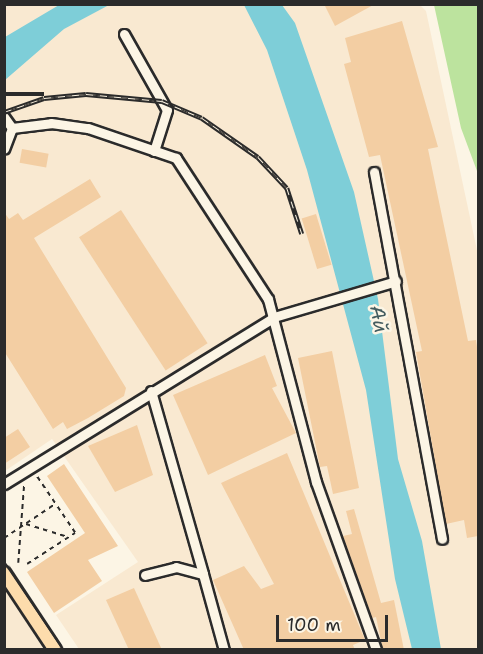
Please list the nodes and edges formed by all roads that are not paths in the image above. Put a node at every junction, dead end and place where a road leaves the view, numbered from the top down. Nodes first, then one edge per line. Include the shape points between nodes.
1 (124, 34) dead end
2 (4, 117) edge
3 (12, 128) junction
4 (4, 148) edge
5 (154, 151) junction
6 (374, 172) dead end
7 (396, 281) junction
8 (274, 317) junction
9 (151, 391) junction
10 (4, 484) edge
11 (442, 538) dead end
12 (4, 573) edge
13 (145, 574) dead end
14 (203, 574) junction
15 (55, 650) edge
16 (224, 650) edge
17 (375, 650) edge

1 - 5 lane via 167,110
2 - 3 lane
3 - 4 lane
3 - 5 lane via 51,123 88,128
5 - 8 lane via 176,158 268,299
6 - 7 lane
7 - 8 lane via 326,298
7 - 11 lane
8 - 9 lane
8 - 17 lane via 316,482
9 - 10 lane
9 - 14 lane
12 - 15 main road
13 - 14 lane via 176,567
14 - 16 lane

